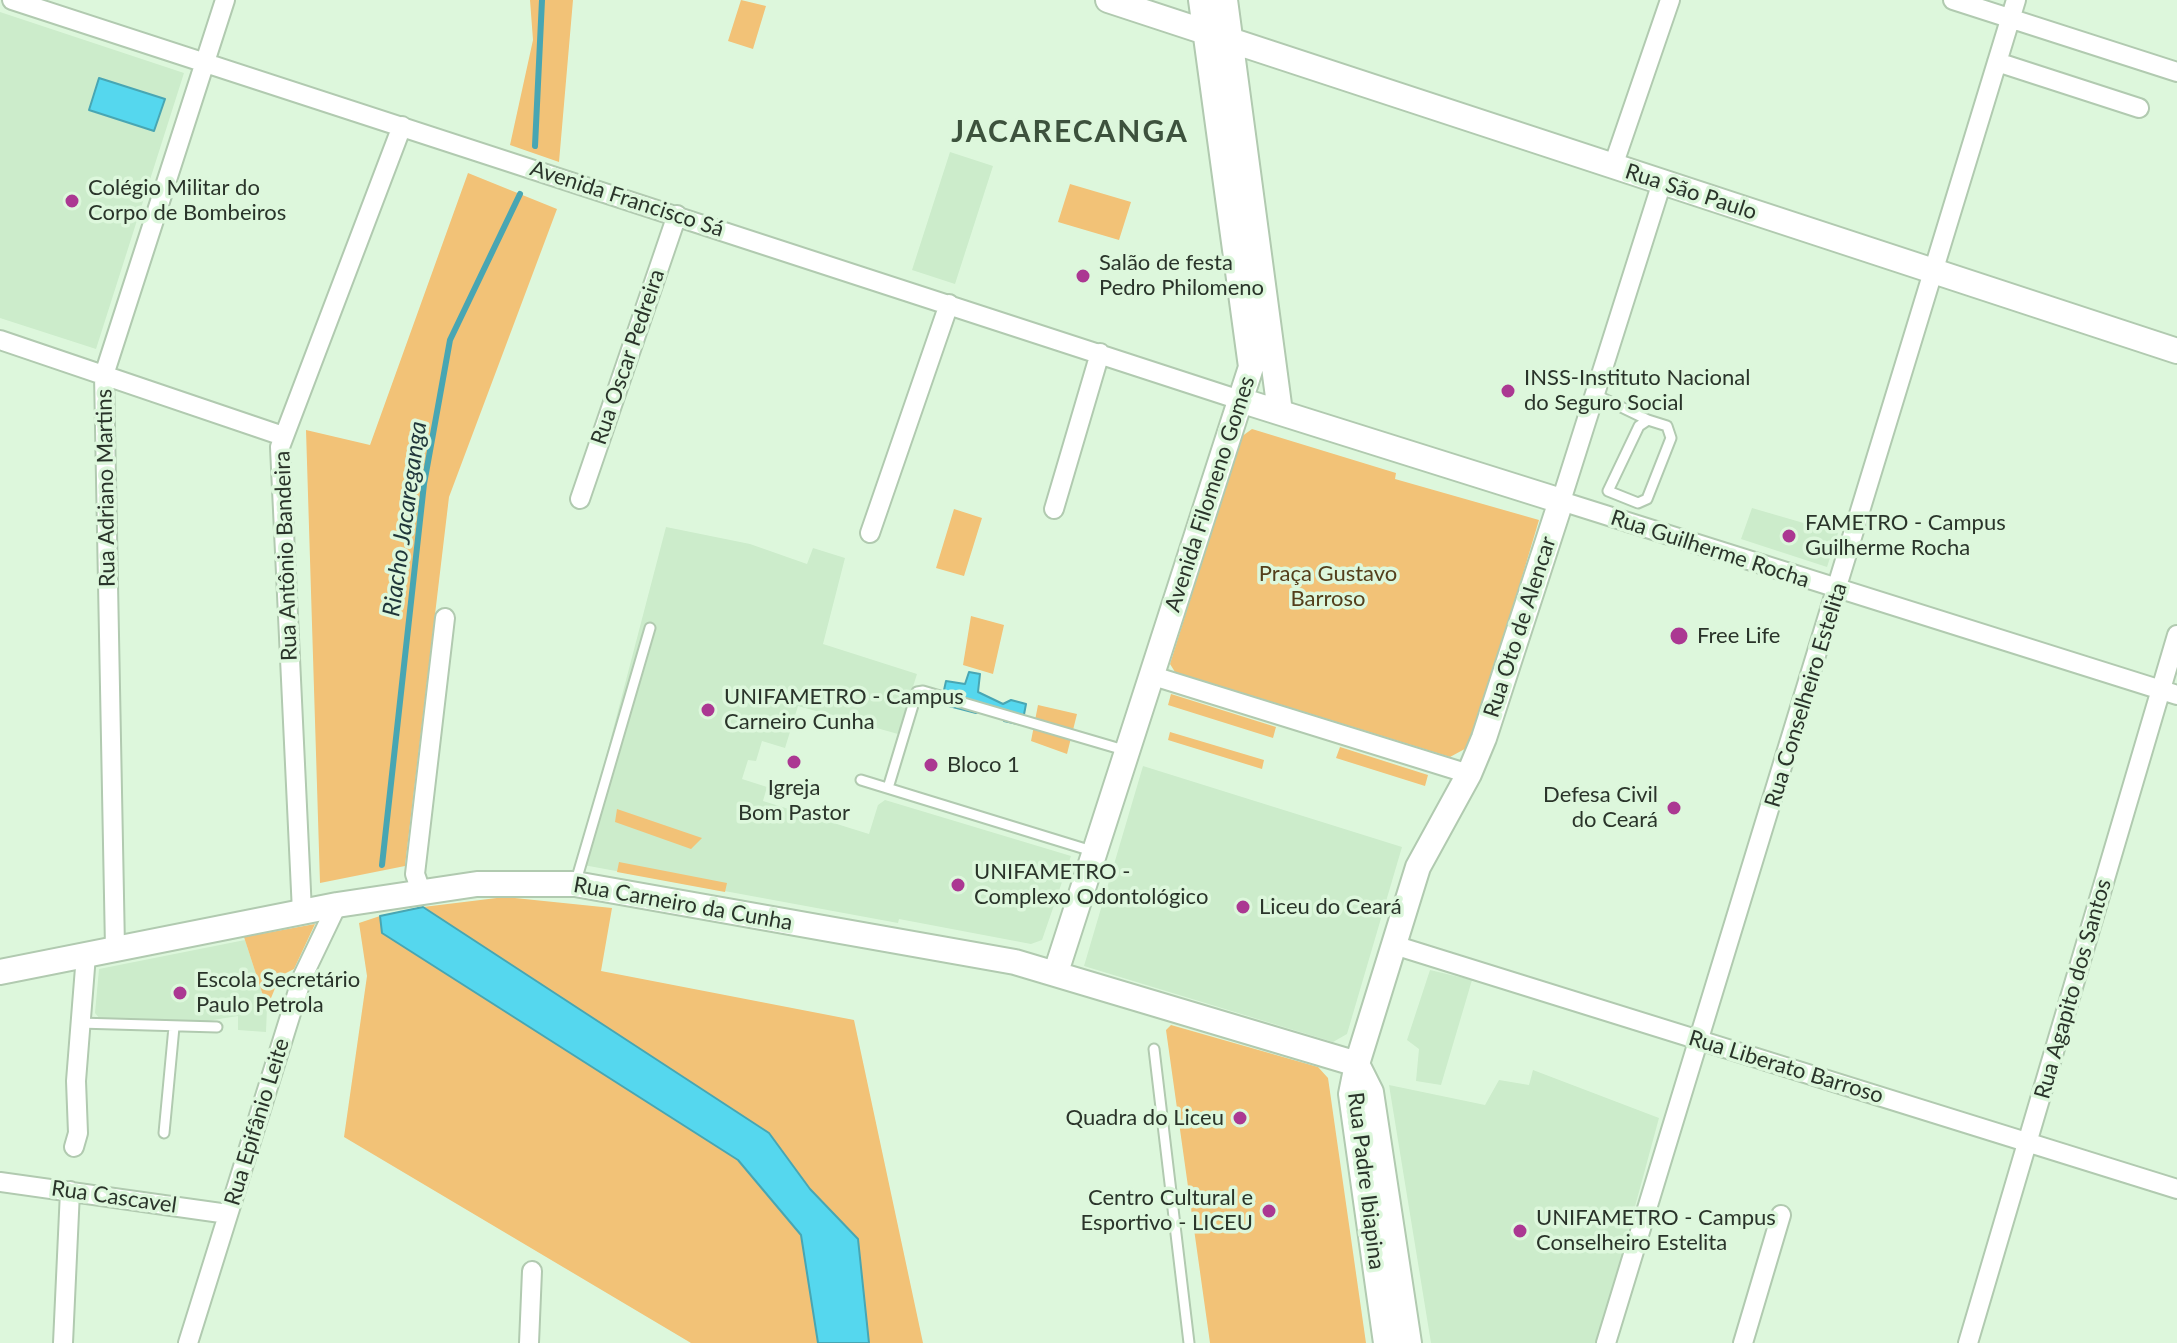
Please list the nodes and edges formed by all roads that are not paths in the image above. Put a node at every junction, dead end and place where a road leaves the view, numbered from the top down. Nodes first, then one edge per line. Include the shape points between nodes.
1 (12, 0) edge
2 (225, 0) edge
3 (1108, 0) edge
4 (1201, 0) edge
5 (1225, 0) edge
6 (1670, 0) edge
7 (1953, 0) edge
8 (2013, 9) edge
9 (1206, 31) junction
10 (1230, 40) junction
11 (1997, 62) junction
12 (204, 63) junction
13 (2177, 72) edge
14 (2139, 108) dead end
15 (402, 126) junction
16 (1613, 166) junction
17 (1662, 182) junction
18 (677, 215) junction
19 (1934, 273) junction
20 (949, 304) junction
21 (0, 340) edge
22 (2177, 351) edge
23 (1100, 353) junction
24 (104, 375) junction
25 (1594, 394) junction
26 (1243, 401) junction
27 (1280, 412) junction
28 (1648, 420) junction
29 (283, 436) junction
30 (580, 499) dead end
31 (1561, 501) junction
32 (1054, 509) dead end
33 (870, 533) dead end
34 (1838, 590) junction
35 (445, 618) dead end
36 (650, 628) dead end
37 (2177, 635) edge
38 (1150, 675) junction
39 (2169, 693) edge
40 (1126, 750) junction
41 (1469, 774) junction
42 (861, 780) dead end
43 (888, 788) junction
44 (1095, 852) junction
45 (575, 884) junction
46 (422, 894) junction
47 (337, 905) junction
48 (302, 912) junction
49 (1394, 945) junction
50 (115, 948) junction
51 (86, 955) junction
52 (0, 972) edge
53 (1056, 972) junction
54 (79, 1023) junction
55 (174, 1027) junction
56 (217, 1027) dead end
57 (1700, 1040) junction
58 (1154, 1049) dead end
59 (1357, 1064) junction
60 (164, 1133) dead end
61 (2029, 1143) junction
62 (74, 1147) dead end
63 (0, 1182) edge
64 (2177, 1189) edge
65 (70, 1191) junction
66 (228, 1214) junction
67 (1781, 1215) dead end
68 (532, 1271) dead end
69 (63, 1343) edge
70 (188, 1343) edge
71 (529, 1343) edge
72 (1189, 1343) edge
73 (1386, 1343) edge
74 (1409, 1343) edge
75 (1606, 1343) edge
76 (1743, 1343) edge
77 (1968, 1343) edge

1 - 12 street, Avenida Francisco Sá
2 - 12 street, Rua Adriano Martins
3 - 9 street, Rua São Paulo
4 - 9 street, Avenida Filomeno Gomes
5 - 10 street, Avenida Filomeno Gomes
6 - 16 street
7 - 8 street
8 - 11 street, Rua Conselheiro Estelita
8 - 13 street
9 - 10 street, Rua São Paulo
9 - 26 street, Avenida Filomeno Gomes via 1251,367
10 - 16 street, Rua São Paulo
10 - 27 street, Avenida Filomeno Gomes
11 - 14 street
11 - 19 street, Rua Conselheiro Estelita
12 - 15 street, Avenida Francisco Sá
12 - 24 street, Rua Adriano Martins
15 - 18 street, Avenida Francisco Sá
15 - 29 street, Rua Antônio Bandeira
16 - 17 street, Rua São Paulo
17 - 19 street, Rua São Paulo
17 - 25 street, Rua Oto de Alencar
18 - 20 street, Avenida Francisco Sá
18 - 30 street, Rua Oscar Pedreira
19 - 22 street, Rua São Paulo
19 - 34 street, Rua Conselheiro Estelita
20 - 23 street, Avenida Francisco Sá
20 - 33 street
21 - 24 street
23 - 26 street, Avenida Francisco Sá
23 - 32 street
24 - 29 street
24 - 50 street, Rua Adriano Martins
25 - 28 lane
25 - 31 street, Rua Oto de Alencar
26 - 27 street, Rua Guilherme Rocha
26 - 38 street, Avenida Filomeno Gomes
27 - 31 street, Rua Guilherme Rocha
28 - 28 lane via 1667,426 1671,438 1647,499 1638,503 1608,491 1639,426
29 - 48 street, Rua Antônio Bandeira
31 - 34 street, Rua Guilherme Rocha
31 - 41 street, Rua Oto de Alencar
34 - 39 street, Rua Guilherme Rocha
34 - 57 street, Rua Conselheiro Estelita
35 - 46 street via 415,874
36 - 45 lane
37 - 39 street, Rua Agapito dos Santos
38 - 40 street, Avenida Filomeno Gomes
38 - 41 street
39 - 61 street, Rua Agapito dos Santos
40 - 43 lane via 923,691 917,692
40 - 44 street, Avenida Filomeno Gomes
41 - 49 street, Rua Oto de Alencar via 1418,867
42 - 43 lane
43 - 44 lane
44 - 53 street, Avenida Filomeno Gomes
45 - 46 street, Rua Carneiro da Cunha via 508,882
45 - 53 street, Rua Carneiro da Cunha
46 - 47 street, Rua Carneiro da Cunha
47 - 48 street, Rua Carneiro da Cunha
47 - 66 street, Rua Epifânio Leite via 302,978
48 - 50 street, Rua Carneiro da Cunha
49 - 57 street, Rua Liberato Barroso
49 - 59 street, Rua Oto de Alencar
50 - 51 street, Rua Carneiro da Cunha
51 - 52 street, Rua Carneiro da Cunha
51 - 54 street
53 - 59 street, Rua Carneiro da Cunha
54 - 55 lane
54 - 62 street
55 - 56 lane
55 - 60 lane
57 - 61 street, Rua Liberato Barroso
57 - 75 street, Rua Conselheiro Estelita
58 - 72 lane
59 - 73 street, Rua Padre Ibiapina via 1351,1094
59 - 74 street, Rua Padre Ibiapina via 1371,1092
61 - 64 street, Rua Liberato Barroso
61 - 77 street, Rua Agapito dos Santos
63 - 65 street, Rua Cascavel
65 - 66 street, Rua Cascavel
65 - 69 street
66 - 70 street, Rua Epifânio Leite
67 - 76 street
68 - 71 street

